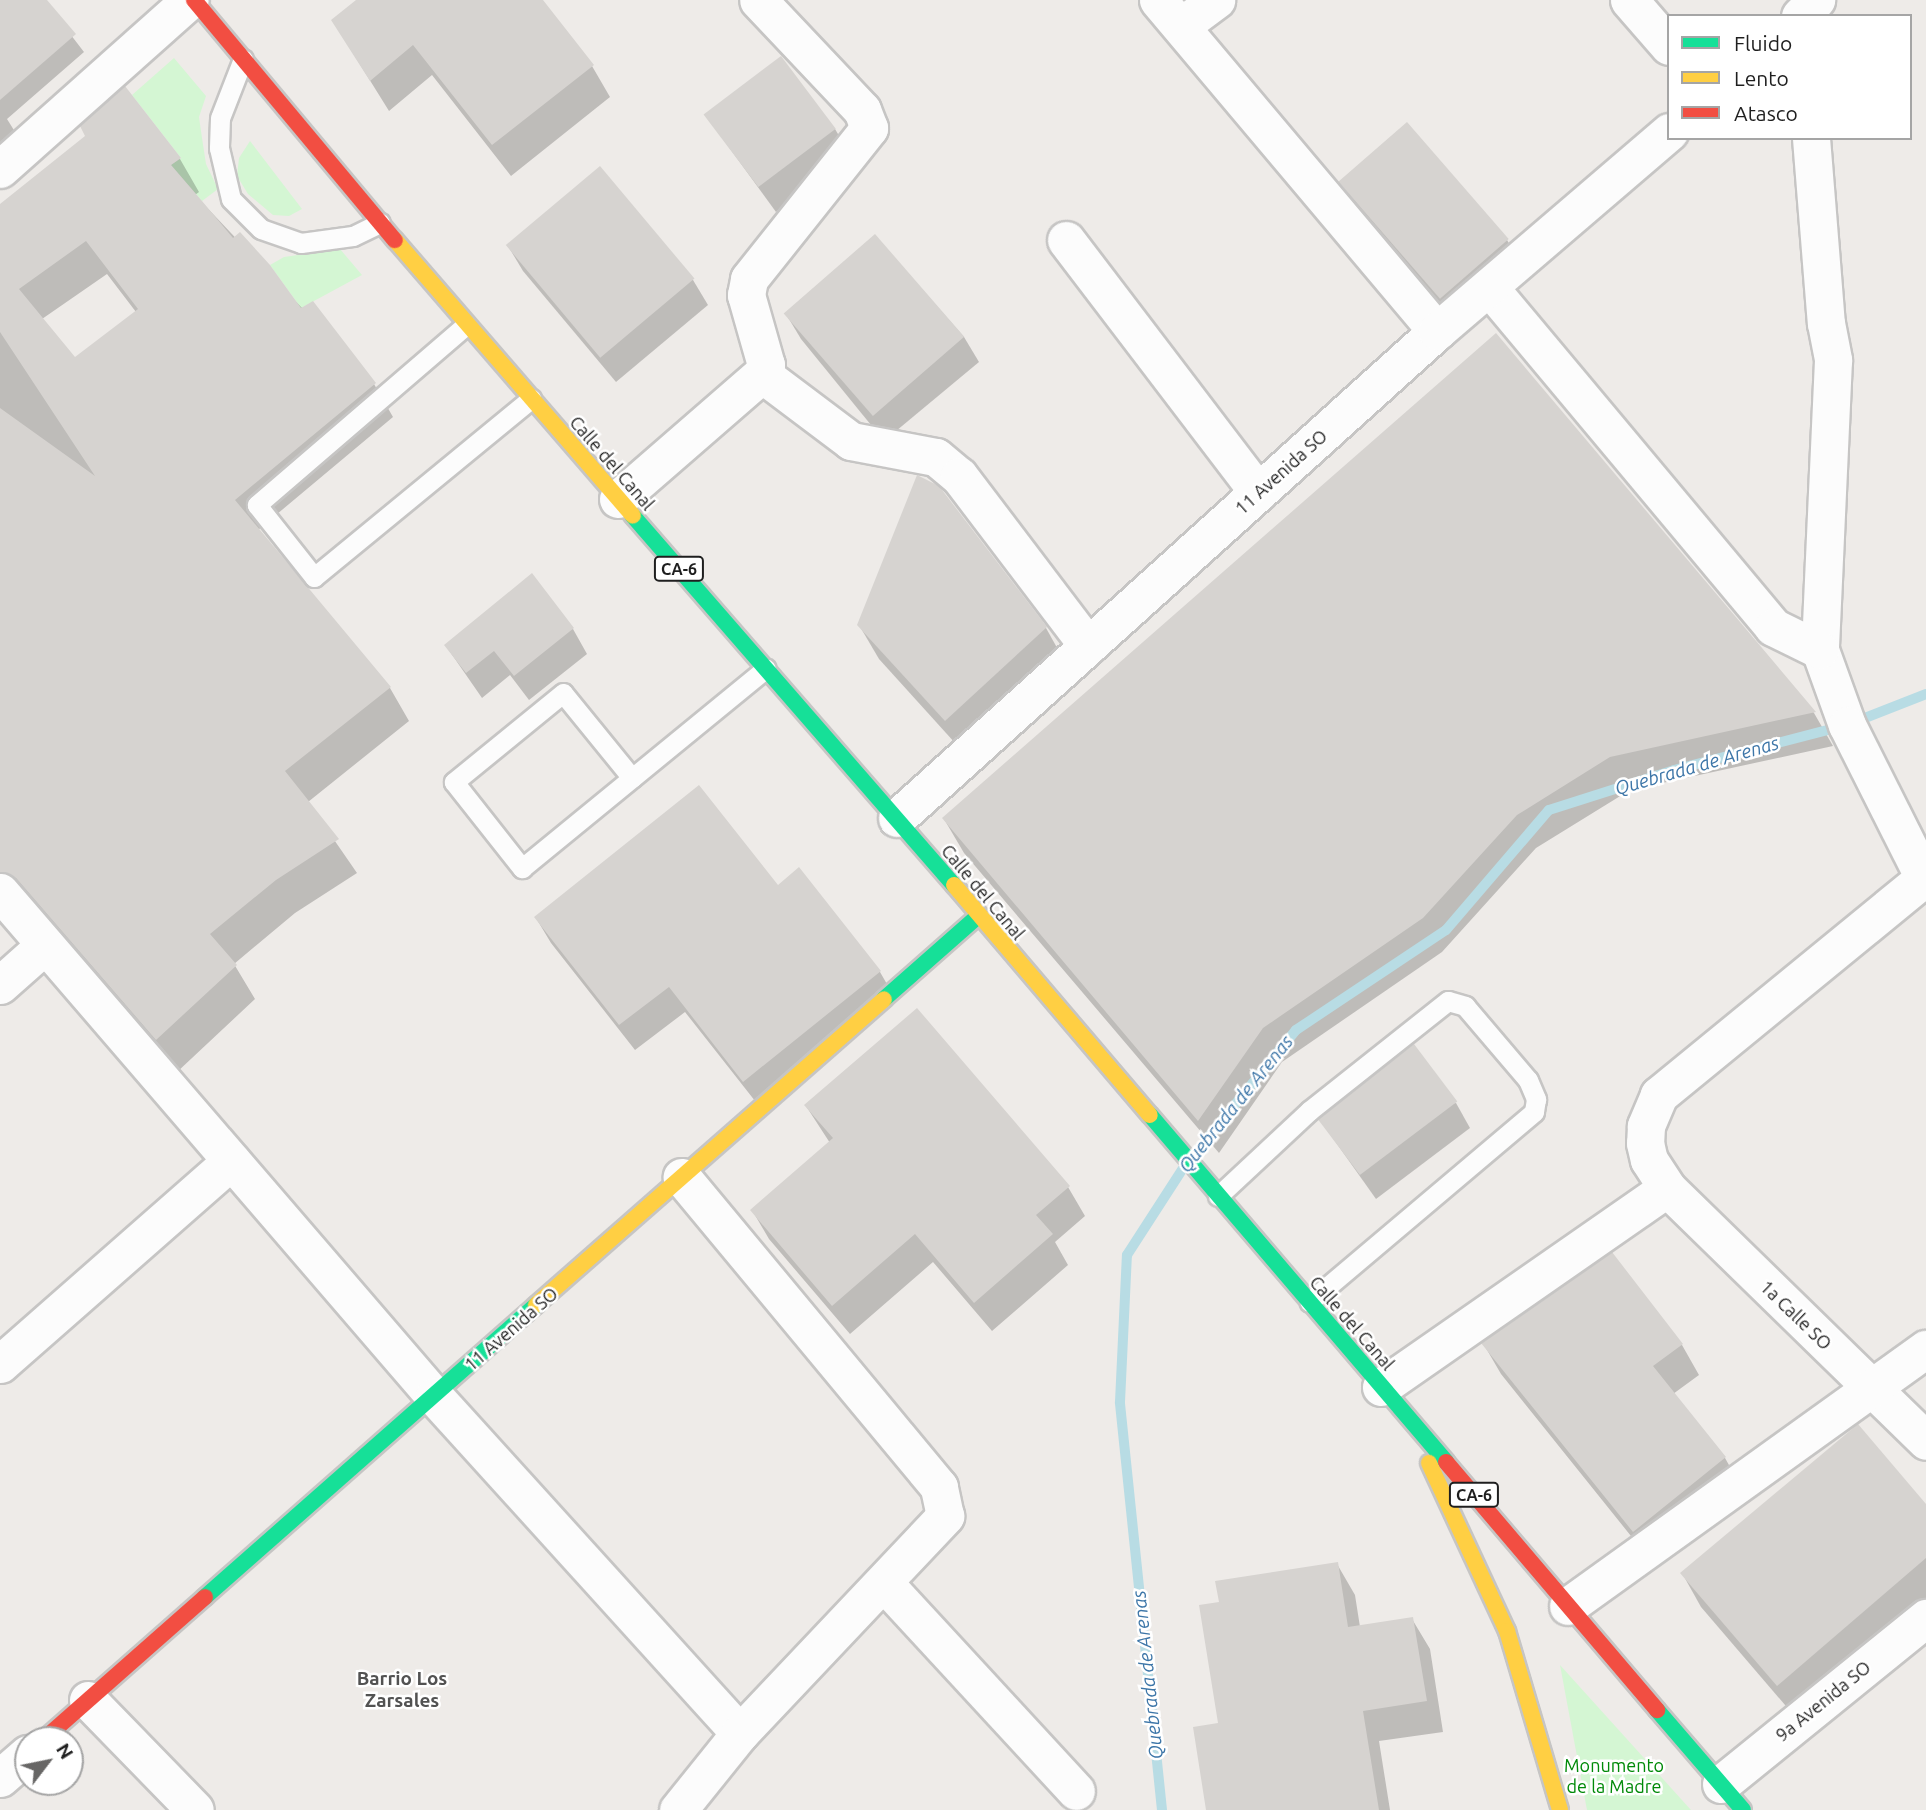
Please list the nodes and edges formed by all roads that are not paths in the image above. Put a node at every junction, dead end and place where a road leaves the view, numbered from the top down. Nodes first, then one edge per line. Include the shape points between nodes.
1 (192, 0) edge
2 (758, 0) edge
3 (1216, 0) edge
4 (1629, 0) edge
5 (1170, 13) edge
6 (1667, 44) edge
7 (243, 60) junction
8 (1667, 134) edge
9 (1811, 140) edge
10 (0, 169) edge
11 (380, 223) junction
12 (1066, 240) dead end
13 (1489, 287) junction
14 (466, 325) junction
15 (1437, 331) junction
16 (762, 374) junction
17 (531, 399) junction
18 (1258, 492) junction
19 (618, 499) junction
20 (1088, 646) junction
21 (1820, 650) junction
22 (766, 668) junction
23 (632, 778) junction
24 (897, 818) junction
25 (1925, 880) edge
26 (0, 892) edge
27 (978, 917) junction
28 (46, 945) junction
29 (0, 985) edge
30 (231, 1161) junction
31 (682, 1177) junction
32 (1212, 1188) junction
33 (1667, 1188) junction
34 (1309, 1303) junction
35 (1926, 1349) edge
36 (0, 1364) edge
37 (1381, 1387) junction
38 (1872, 1389) junction
39 (434, 1396) junction
40 (1408, 1418) junction
41 (1926, 1441) edge
42 (884, 1583) junction
43 (1568, 1606) junction
44 (1926, 1618) edge
45 (88, 1700) junction
46 (59, 1726) edge
47 (740, 1733) junction
48 (14, 1766) edge
49 (0, 1778) edge
50 (1076, 1791) dead end
51 (1732, 1797) edge
52 (195, 1810) edge
53 (678, 1810) edge
54 (1560, 1810) edge

1 - 7 main road, Calle del Canal / CA-6
1 - 10 street
2 - 16 street via 862,110 869,128 749,279 746,295 766,365
3 - 5 street
4 - 6 street
5 - 15 street
7 - 11 main road, Calle del Canal / CA-6
7 - 11 lane via 220,118 222,169 231,199 261,229 301,243 353,236
8 - 13 street, 11 Avenida SO
9 - 21 street via 1833,360
11 - 14 main road, Calle del Canal / CA-6
12 - 18 street
13 - 15 street, 11 Avenida SO
13 - 21 street via 1773,627
14 - 17 main road, Calle del Canal / CA-6
14 - 17 lane via 257,505 314,576
15 - 18 street, 11 Avenida SO
16 - 19 street
16 - 20 street via 851,441 936,457 960,477
17 - 19 main road, Calle del Canal / CA-6
18 - 20 street, 11 Avenida SO
19 - 22 main road, Calle del Canal / CA-6
20 - 24 street, 11 Avenida SO
21 - 25 street via 1847,725
22 - 23 lane
22 - 24 main road, Calle del Canal / CA-6
23 - 23 lane via 522,868 454,782 563,694
24 - 27 main road, Calle del Canal / CA-6
25 - 33 street, 1a Calle SO via 1659,1095 1646,1126 1645,1143 1652,1167
26 - 28 street
27 - 31 main road, 11 Avenida SO
27 - 32 main road, Calle del Canal / CA-6
28 - 29 street
28 - 30 street
30 - 36 street
30 - 39 street
31 - 39 main road, 11 Avenida SO
31 - 42 street via 939,1487 945,1516
32 - 34 main road, Calle del Canal / CA-6
32 - 34 lane via 1448,1001 1465,1006 1528,1080 1536,1099 1534,1112
33 - 37 street
33 - 38 street, 1a Calle SO
34 - 37 main road, Calle del Canal / CA-6
35 - 38 street
37 - 40 main road, Calle del Canal / CA-6
38 - 41 street, 1a Calle SO
38 - 43 street
39 - 45 main road, 11 Avenida SO
39 - 47 street
40 - 43 main road, Calle del Canal / CA-6
40 - 54 main road via 1507,1631
42 - 47 street
42 - 50 street
43 - 51 main road, Calle del Canal / CA-6
44 - 51 street, 9a Avenida SO
45 - 46 main road, 11 Avenida SO
45 - 52 street
47 - 53 street
48 - 49 street

